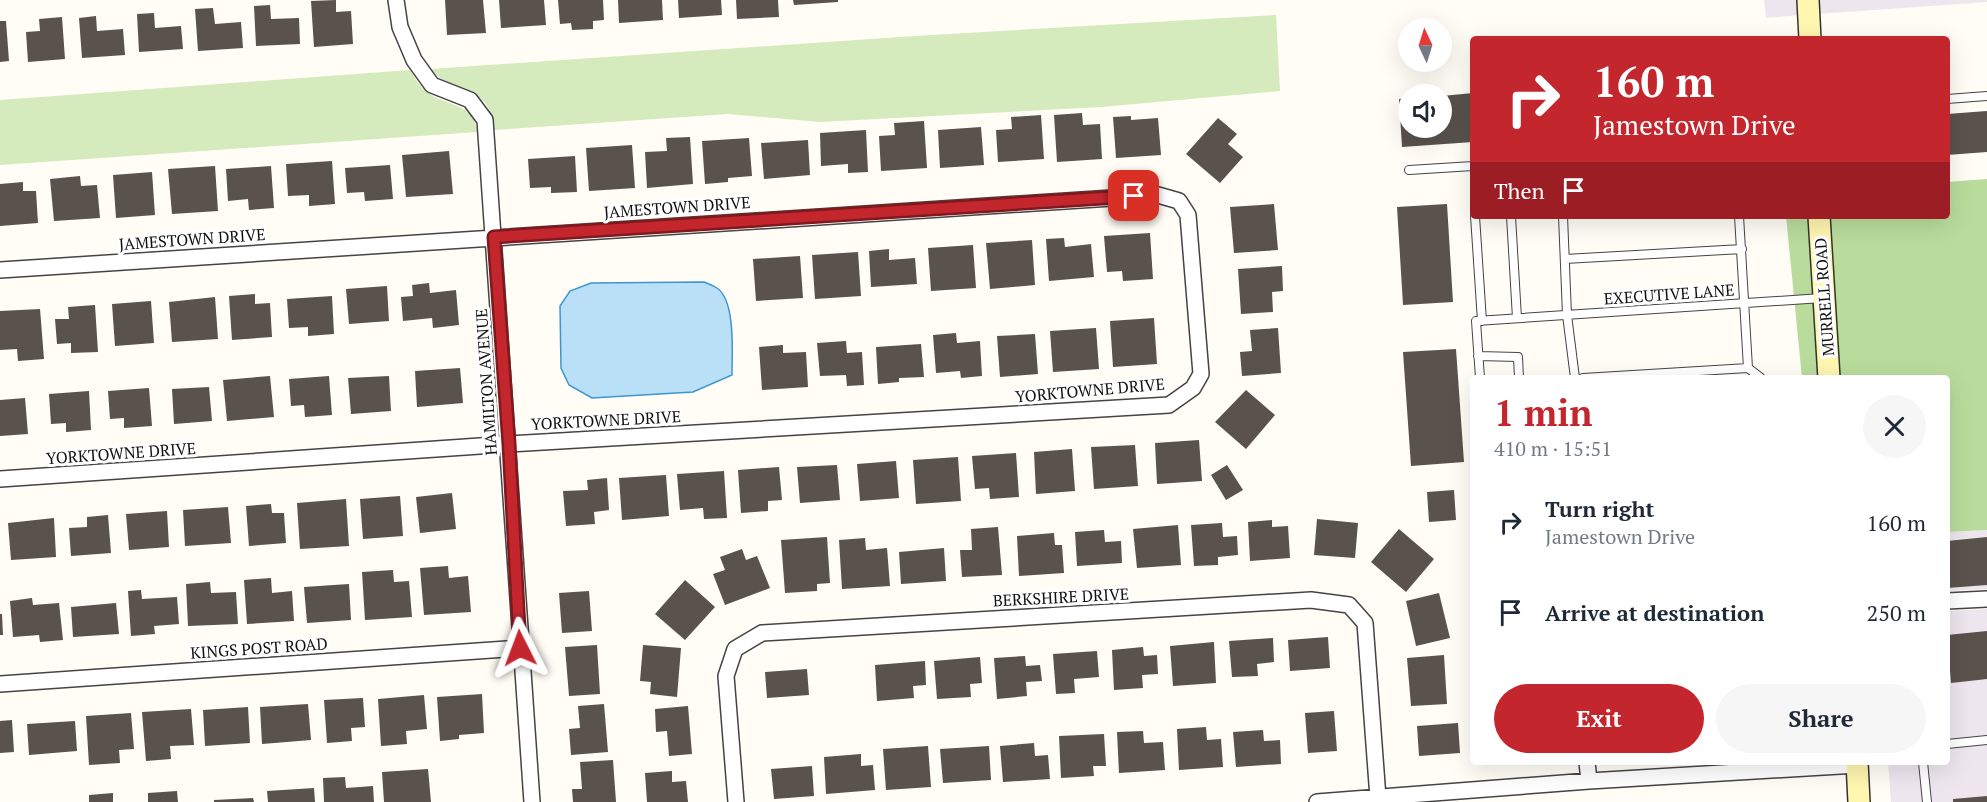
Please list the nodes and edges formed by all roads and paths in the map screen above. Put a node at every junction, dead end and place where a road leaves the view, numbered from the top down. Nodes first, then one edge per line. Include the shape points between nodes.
1 (396, 0) edge
2 (1808, 0) edge
3 (1810, 36) edge
4 (1987, 96) edge
5 (1950, 99) edge
6 (1470, 166) edge
7 (1408, 170) dead end
8 (1475, 219) edge
9 (1511, 219) edge
10 (1563, 219) edge
11 (1739, 219) edge
12 (1819, 219) edge
13 (494, 237) junction
14 (1742, 249) junction
15 (1565, 259) junction
16 (0, 270) edge
17 (1823, 298) junction
18 (1746, 303) junction
19 (1567, 315) junction
20 (1517, 318) junction
21 (1482, 321) junction
22 (1478, 356) junction
23 (1748, 368) junction
24 (1201, 374) joint
25 (1479, 375) edge
26 (1519, 375) edge
27 (1575, 375) edge
28 (1632, 375) edge
29 (1757, 375) edge
30 (1829, 375) edge
31 (509, 444) junction
32 (0, 479) edge
33 (1987, 599) edge
34 (1950, 601) edge
35 (520, 648) junction
36 (0, 684) edge
37 (1987, 740) edge
38 (1950, 744) edge
39 (1587, 765) edge
40 (1827, 765) edge
41 (1857, 765) edge
42 (1923, 765) edge
43 (1589, 781) junction
44 (1378, 798) junction
45 (532, 802) edge
46 (736, 802) edge
47 (1317, 802) edge
48 (1859, 802) edge
49 (1927, 802) edge

1 - 13 street, HAMILTON AVENUE via 400,27 414,60 432,85 470,100 485,120
2 - 3 street
4 - 5 lane
6 - 7 lane
8 - 21 lane
9 - 20 lane
10 - 15 lane
11 - 14 lane
12 - 17 street, MURRELL ROAD
13 - 16 street, JAMESTOWN DRIVE
13 - 24 street, JAMESTOWN DRIVE via 1158,195 1179,201 1188,215
13 - 31 street, HAMILTON AVENUE
14 - 15 lane
14 - 18 lane
15 - 19 lane
17 - 18 lane, EXECUTIVE LANE
17 - 30 street, MURRELL ROAD
18 - 19 lane, EXECUTIVE LANE
18 - 23 lane
19 - 20 lane, EXECUTIVE LANE
19 - 27 lane
20 - 21 lane, EXECUTIVE LANE
21 - 22 lane via 1476,321
22 - 25 lane
22 - 26 lane via 1518,357
23 - 28 lane
23 - 29 lane
24 - 31 street, YORKTOWNE DRIVE via 1193,388 1169,405
31 - 32 street, YORKTOWNE DRIVE
31 - 35 street, HAMILTON AVENUE
33 - 34 street
35 - 36 street, KINGS POST ROAD
35 - 45 street, HAMILTON AVENUE
37 - 38 lane
39 - 43 street
40 - 43 street
41 - 48 street
42 - 49 lane
43 - 44 street
44 - 46 street, BERKSHIRE DRIVE via 1365,623 1349,605 1311,600 762,633 735,649 726,676
44 - 47 street

